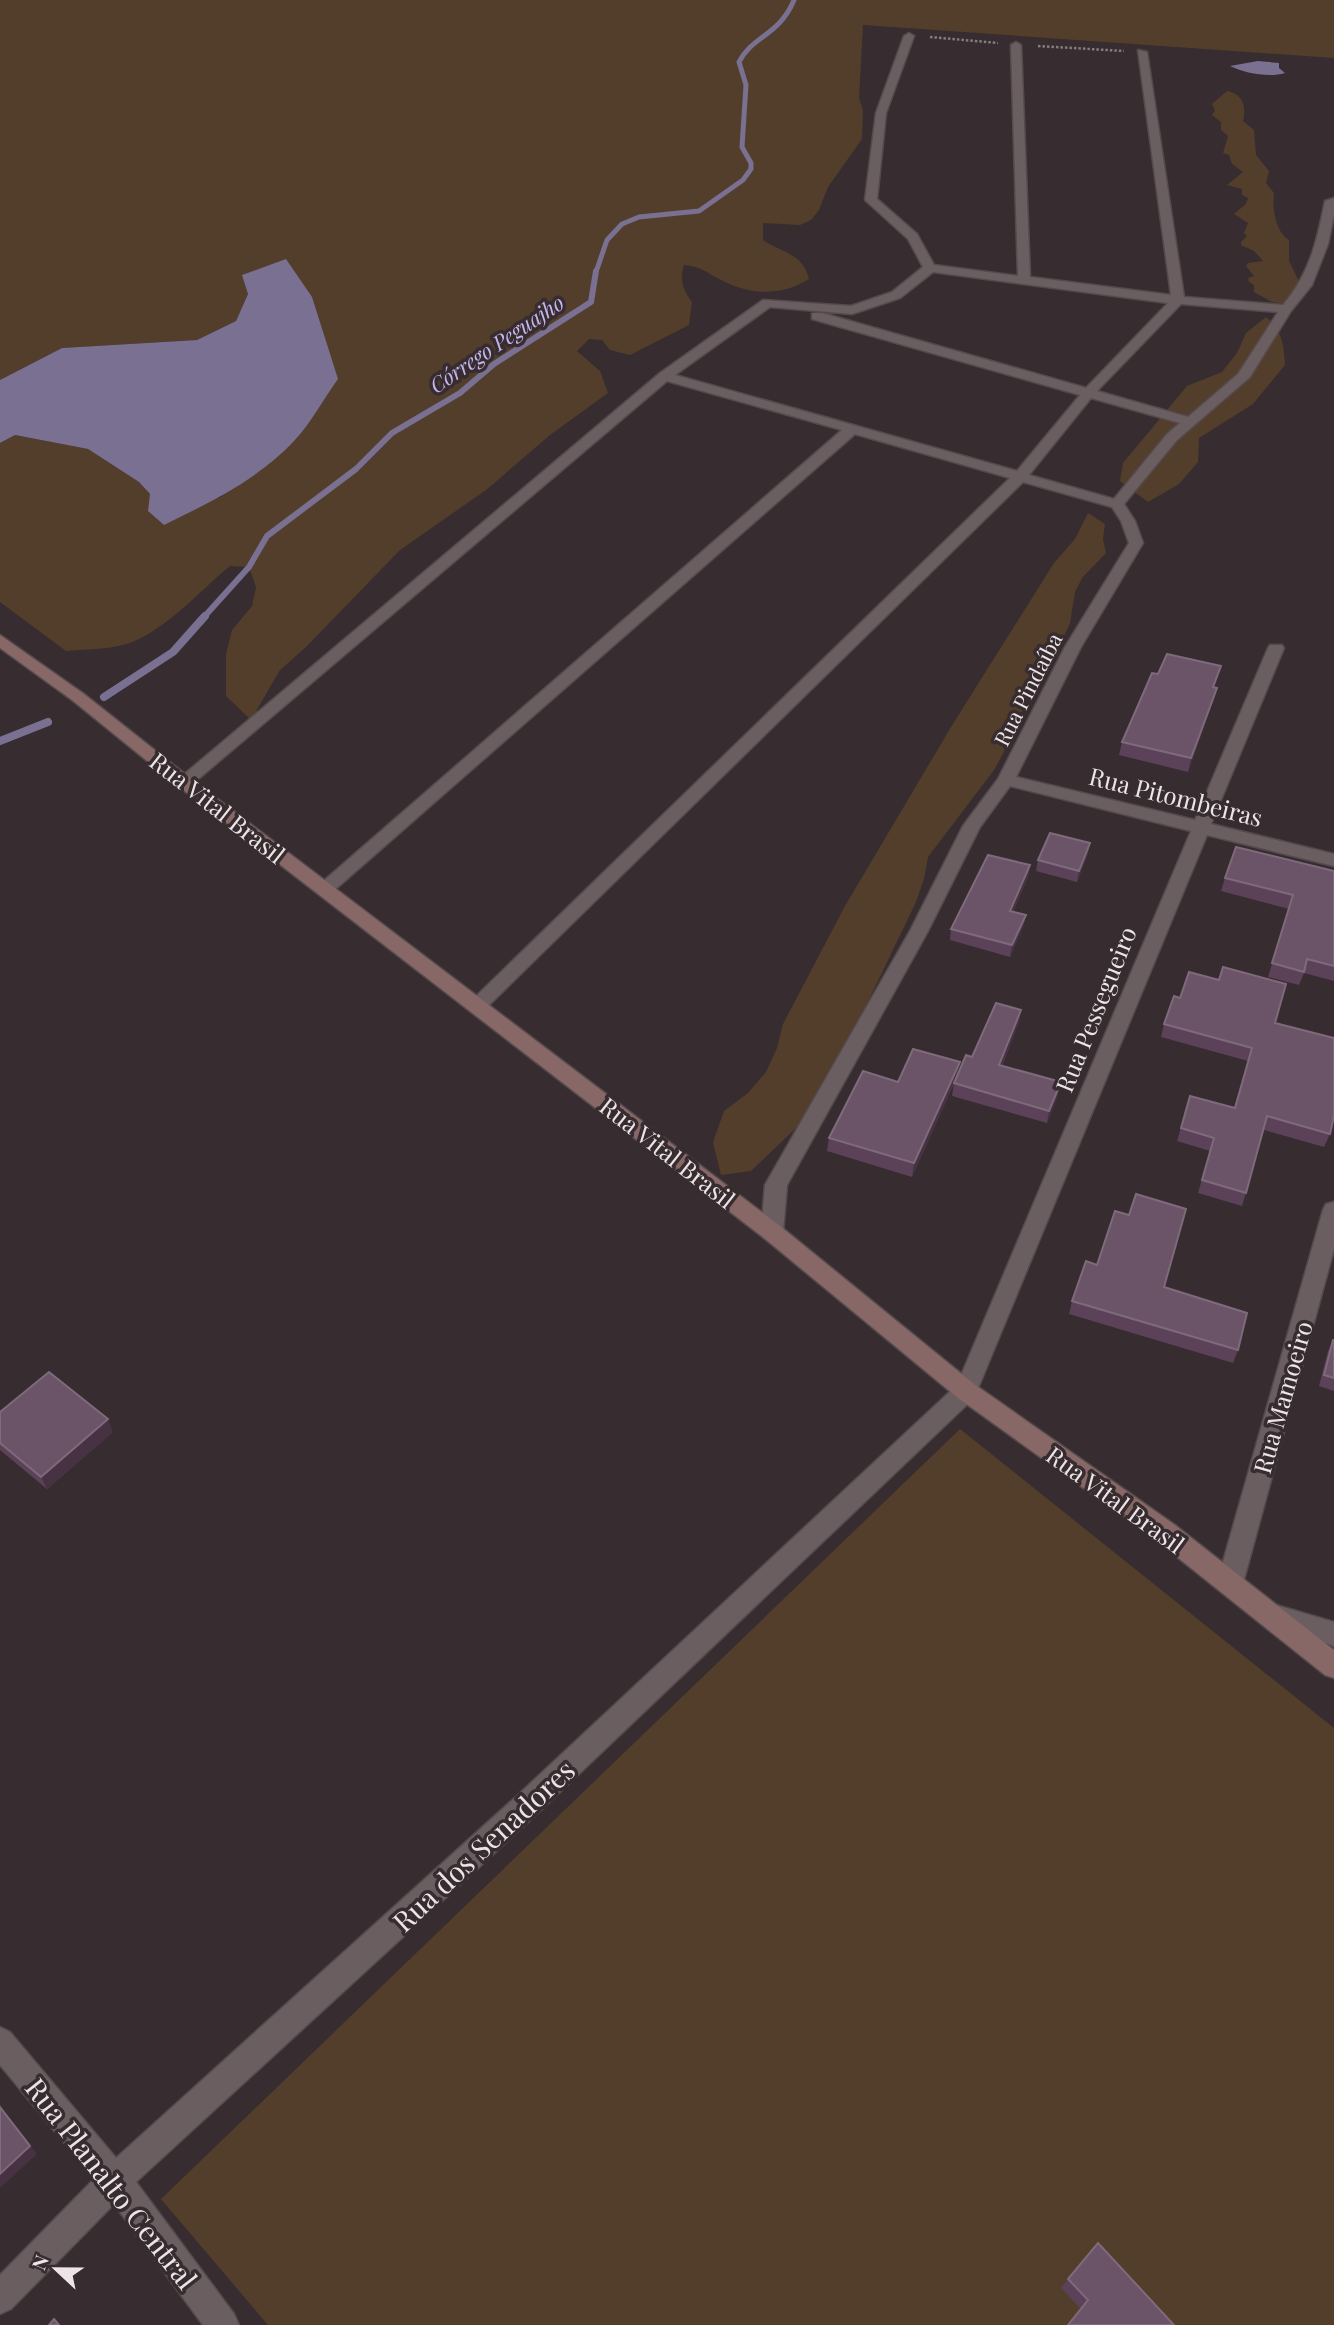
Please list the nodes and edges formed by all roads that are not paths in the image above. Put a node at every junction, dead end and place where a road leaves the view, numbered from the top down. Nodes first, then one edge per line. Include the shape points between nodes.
1 (909, 36) dead end
2 (1016, 45) dead end
3 (1142, 52) dead end
4 (1334, 201) edge
5 (930, 268) junction
6 (1024, 280) junction
7 (1178, 300) junction
8 (767, 303) junction
9 (1286, 309) junction
10 (665, 376) junction
11 (1089, 392) junction
12 (1192, 422) junction
13 (851, 430) junction
14 (1019, 478) junction
15 (1117, 504) junction
16 (0, 640) edge
17 (1276, 648) dead end
18 (1006, 780) junction
19 (184, 782) junction
20 (1199, 826) junction
21 (1334, 860) edge
22 (326, 889) junction
23 (477, 1005) junction
24 (1334, 1210) edge
25 (772, 1232) junction
26 (966, 1391) junction
27 (1230, 1583) junction
28 (1270, 1615) junction
29 (1334, 1633) edge
30 (1334, 1666) edge
31 (0, 2042) edge
32 (115, 2180) junction
33 (0, 2298) edge
34 (223, 2325) edge

1 - 5 street via 881,113 871,200 913,237
2 - 6 street
3 - 7 street
4 - 9 street via 1306,285
5 - 6 street
5 - 8 street via 896,295 852,310
6 - 7 street
7 - 9 street
7 - 11 street
8 - 10 street
8 - 11 street
9 - 12 street via 1243,377
10 - 13 street
10 - 19 street
11 - 12 street
11 - 14 street
12 - 15 street via 1172,437
13 - 14 street
13 - 22 street
14 - 15 street
14 - 23 street
15 - 18 street, Rua Pindaíba via 1136,543 1073,647
16 - 19 main road, Rua Vital Brasil
17 - 20 street, Rua Pessegueiro
18 - 20 street, Rua Pitombeiras
18 - 25 street, Rua Pindaíba via 972,826 919,932 776,1185
19 - 22 main road, Rua Vital Brasil
20 - 21 street, Rua Pitombeiras
20 - 26 street, Rua Pessegueiro
22 - 23 main road, Rua Vital Brasil
23 - 25 main road, Rua Vital Brasil
24 - 27 street, Rua Mamoeiro
25 - 26 main road, Rua Vital Brasil
26 - 27 main road, Rua Vital Brasil
26 - 32 street, Rua dos Senadores via 529,1803
27 - 28 main road, Rua Vital Brasil
28 - 29 street
28 - 30 main road, Rua Vital Brasil
31 - 32 street, Rua Planalto Central
32 - 33 street, Rua dos Senadores
32 - 34 street, Rua Planalto Central

